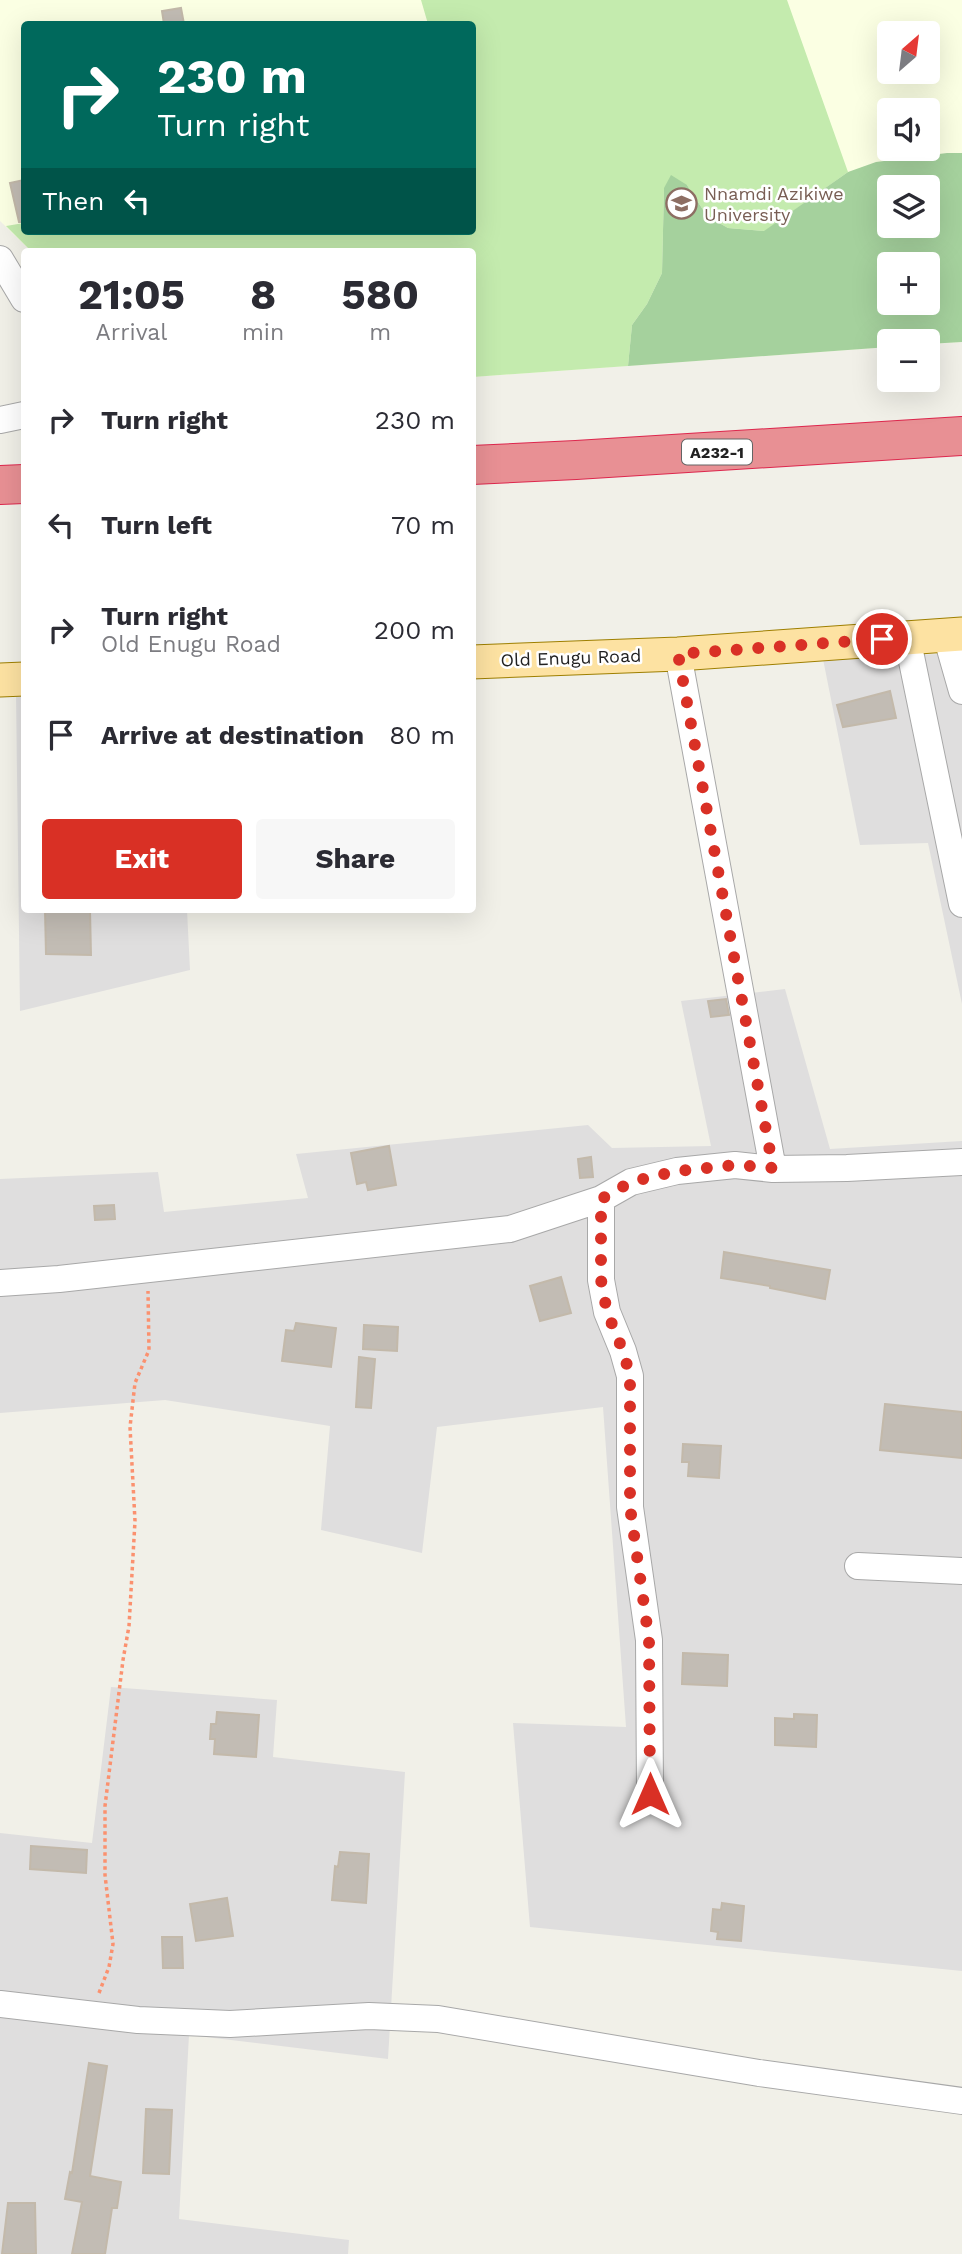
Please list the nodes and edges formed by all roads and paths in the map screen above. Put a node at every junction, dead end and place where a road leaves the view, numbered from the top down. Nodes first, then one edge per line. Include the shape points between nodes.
1 (0, 259) edge
2 (21, 294) edge
3 (21, 416) edge
4 (0, 420) edge
5 (962, 436) edge
6 (476, 465) edge
7 (21, 484) edge
8 (0, 485) edge
9 (954, 635) edge
10 (907, 637) junction
11 (678, 654) junction
12 (476, 662) edge
13 (21, 679) edge
14 (0, 680) edge
15 (962, 691) edge
16 (962, 904) edge
17 (962, 1162) edge
18 (773, 1168) junction
19 (601, 1199) junction
20 (140, 1270) junction
21 (0, 1283) edge
22 (858, 1566) dead end
23 (962, 1571) edge
24 (650, 1794) dead end
25 (0, 2004) edge
26 (91, 2015) junction
27 (962, 2101) edge

1 - 2 street
3 - 4 street
5 - 6 highway, A232-1
7 - 8 highway
9 - 10 main road, Old Enugu Road
9 - 15 street
10 - 11 main road, Old Enugu Road
10 - 16 street
11 - 12 main road, Old Enugu Road
11 - 18 street
13 - 14 main road
17 - 18 street
18 - 19 street via 736,1165 677,1171 631,1182
19 - 20 street via 510,1229
19 - 24 street via 601,1280 607,1312 630,1376 630,1507 649,1640
20 - 21 street
20 - 26 path via 148,1287 149,1350 135,1383 130,1427 135,1521 129,1626 104,1830 113,1944
22 - 23 street
25 - 26 street
26 - 27 street via 230,2024 369,2016 438,2019 760,2073

